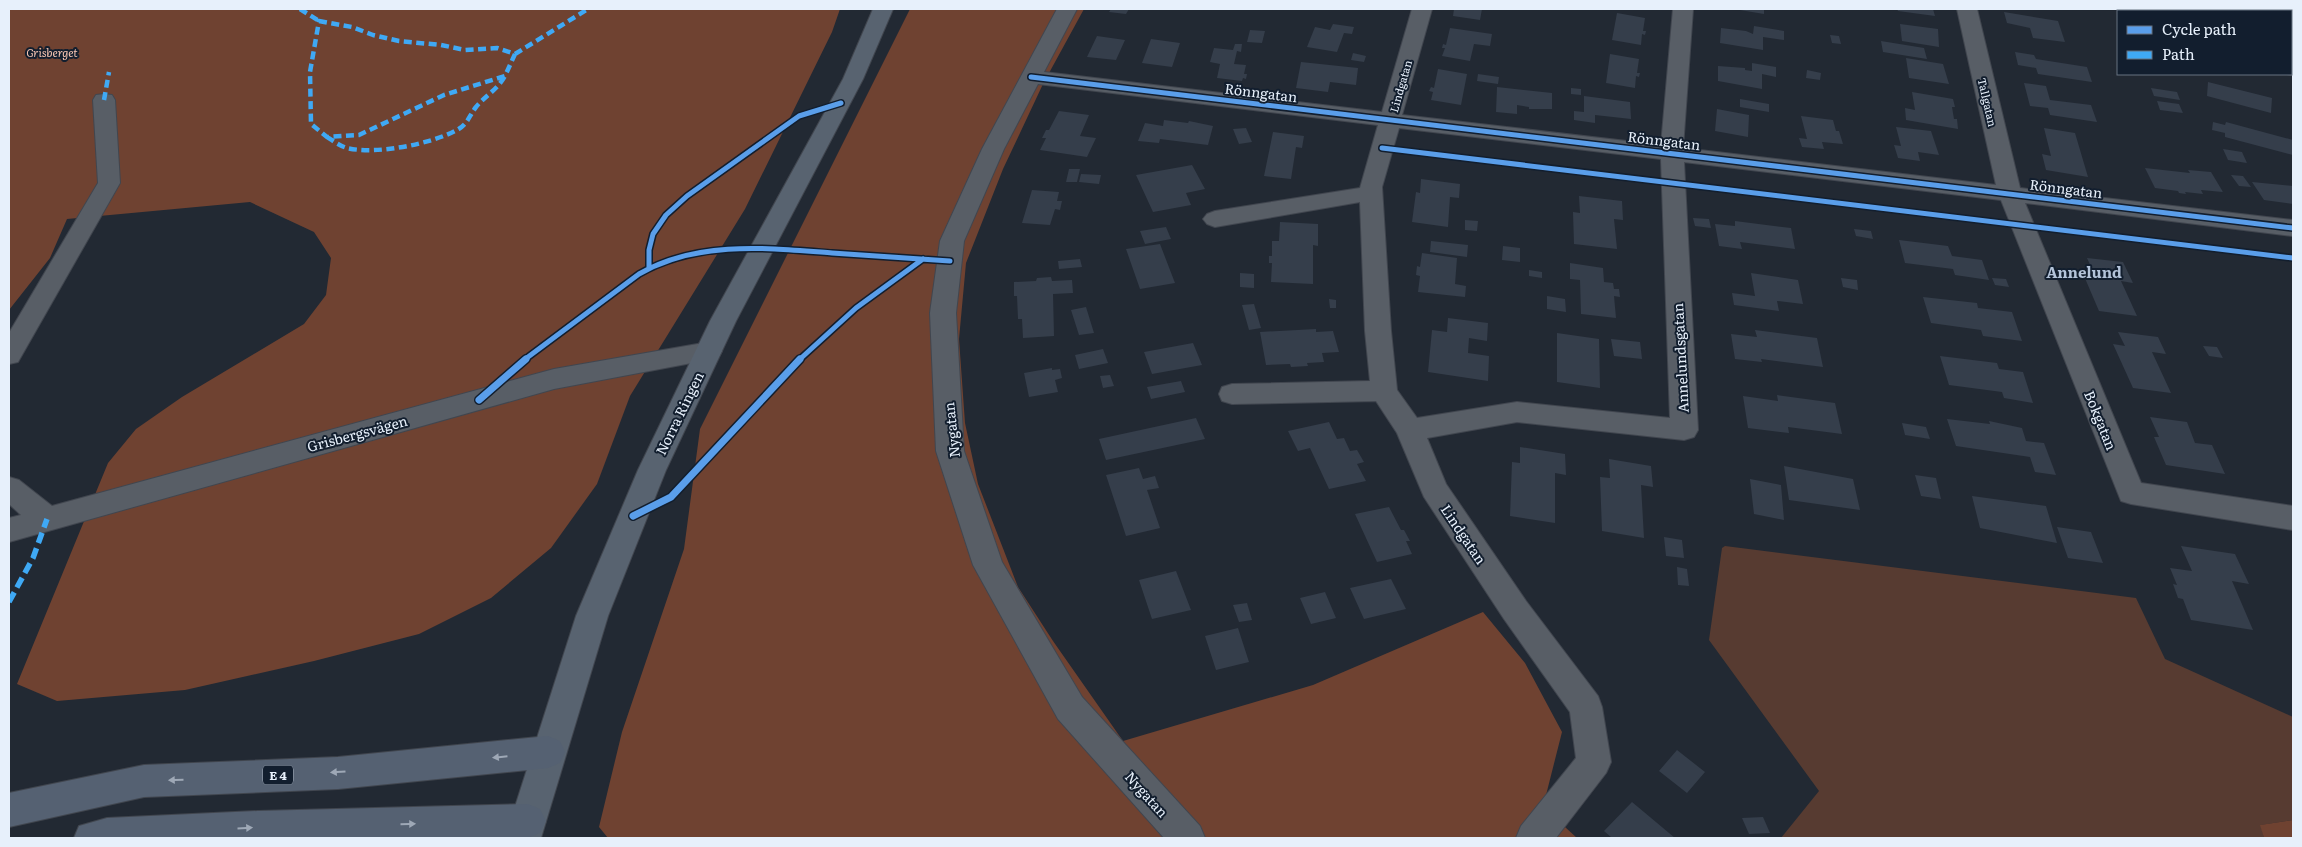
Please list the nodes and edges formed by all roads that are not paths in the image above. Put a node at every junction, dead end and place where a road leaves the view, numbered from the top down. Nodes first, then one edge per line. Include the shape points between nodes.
1 (883, 9) edge
2 (1067, 9) edge
3 (1422, 9) edge
4 (1683, 9) edge
5 (1966, 9) edge
6 (1031, 77) junction
7 (104, 100) dead end
8 (1390, 120) junction
9 (1672, 153) junction
10 (1371, 193) junction
11 (2010, 194) junction
12 (1215, 219) dead end
13 (2293, 228) edge
14 (709, 351) junction
15 (9, 354) edge
16 (1384, 391) junction
17 (1232, 394) dead end
18 (1410, 430) junction
19 (9, 488) edge
20 (2293, 518) edge
21 (46, 520) junction
22 (9, 530) edge
23 (548, 752) junction
24 (9, 810) edge
25 (526, 830) edge
26 (92, 838) edge
27 (1186, 838) edge
28 (1534, 838) edge

1 - 14 main road, Norra Ringen via 853,79
2 - 6 street, Nygatan
3 - 8 street, Lindgatan
4 - 9 street, Annelundsgatan
5 - 11 street, Tallgatan
6 - 8 street, Rönngatan
6 - 27 street, Nygatan via 993,149 952,241 943,313 950,451 988,565 1070,708
7 - 15 street via 108,182
8 - 9 street, Rönngatan
8 - 10 street, Lindgatan
9 - 11 street, Rönngatan
9 - 18 street, Annelundsgatan via 1684,430 1517,412
10 - 12 street
10 - 16 street, Lindgatan
11 - 13 street, Rönngatan
11 - 20 street, Bokgatan via 2131,493
14 - 21 street, Grisbergsvägen via 554,379
14 - 23 main road, Norra Ringen via 652,470 592,616
16 - 17 street
16 - 18 street, Lindgatan
18 - 28 street, Lindgatan via 1434,489 1515,610 1586,707 1594,762
19 - 21 street
21 - 22 street, Grisbergsvägen
23 -> 24 highway, E 4 via 338,773 144,781
23 - 25 main road, Norra Ringen
26 -> 25 highway via 258,828

